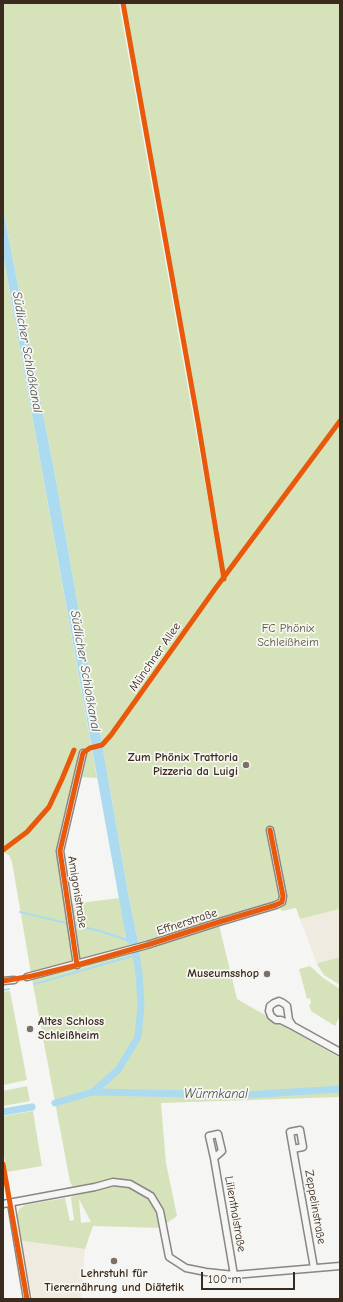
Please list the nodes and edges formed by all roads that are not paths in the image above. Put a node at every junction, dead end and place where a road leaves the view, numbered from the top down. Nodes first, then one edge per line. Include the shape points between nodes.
1 (83, 753) dead end
2 (270, 830) dead end
3 (77, 965) junction
4 (26, 977) tunnel mouth
5 (14, 980) tunnel mouth
6 (3, 982) edge
7 (293, 1026) junction
8 (340, 1052) edge
9 (293, 1149) dead end
10 (214, 1158) dead end
11 (11, 1203) junction
12 (3, 1204) edge
13 (340, 1266) edge
14 (314, 1268) junction
15 (234, 1275) junction
16 (27, 1299) edge

1 - 3 street, Amigonistraße via 60,851
2 - 3 street, Effnerstraße via 282,902
3 - 4 street, Effnerstraße
5 - 6 street
7 - 7 street via 271,1016 270,1006 279,1002 287,1006 289,1020
7 - 8 street
9 - 14 street, Zeppelinstraße
10 - 15 street, Lilienthalstraße
11 - 12 street
11 - 15 street via 113,1182 130,1184 151,1196 160,1211 170,1257 186,1268
11 - 16 street
13 - 14 street
14 - 15 street

